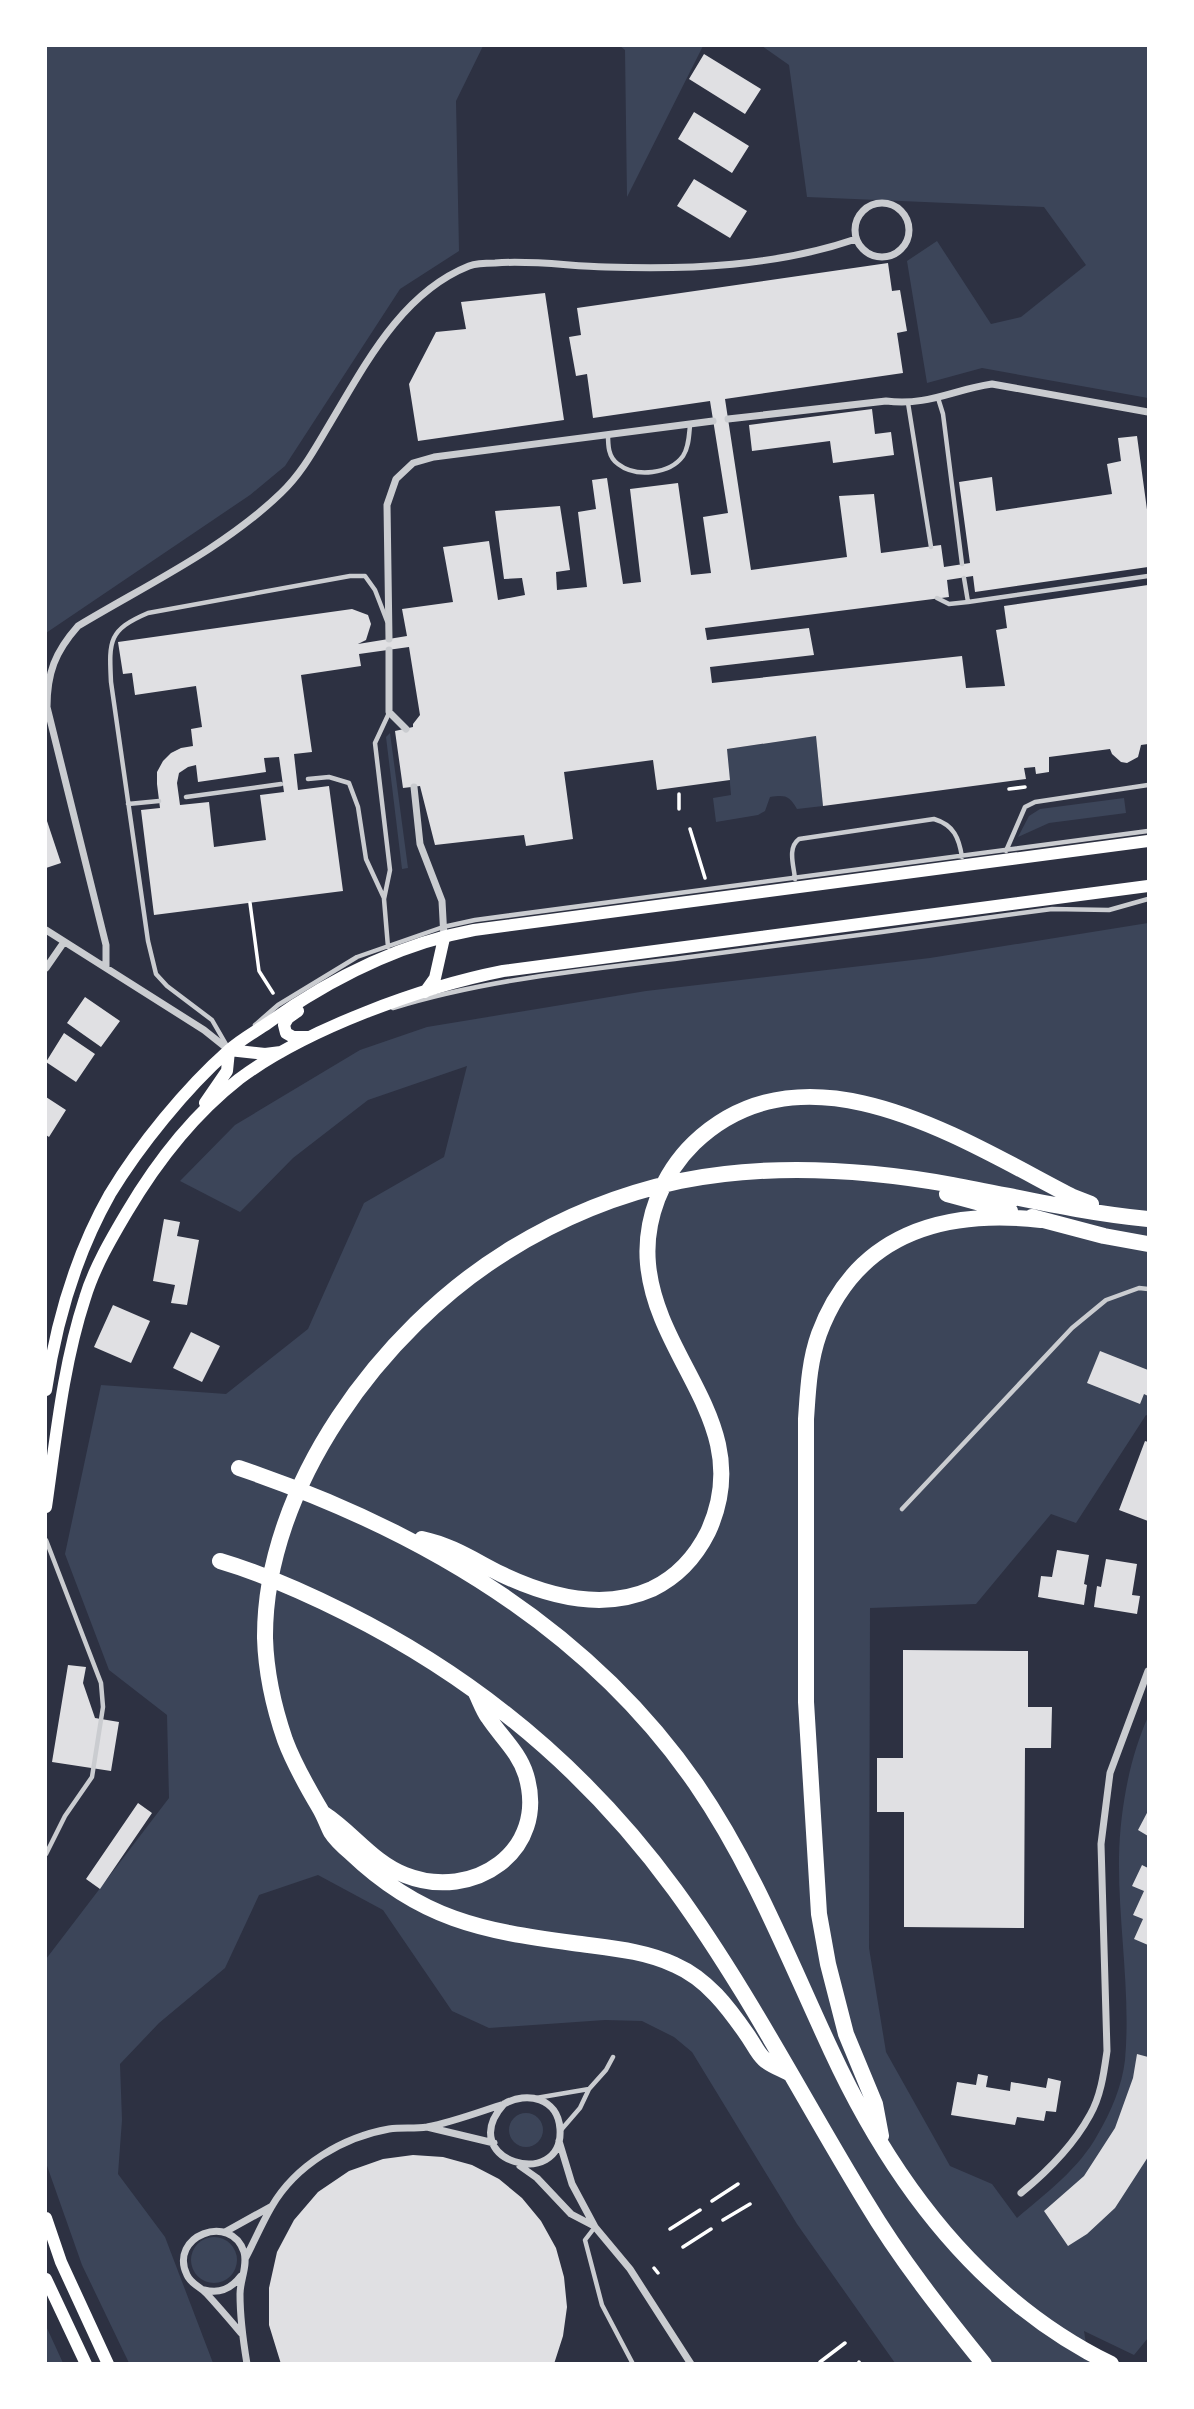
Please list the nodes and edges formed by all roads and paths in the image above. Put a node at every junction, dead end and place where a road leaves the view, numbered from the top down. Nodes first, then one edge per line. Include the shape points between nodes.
1 (856, 239) junction
2 (938, 398) junction
3 (908, 403) junction
4 (1149, 412) edge
5 (728, 419) dead end
6 (713, 421) dead end
7 (690, 424) junction
8 (608, 434) junction
9 (931, 547) dead end
10 (962, 564) dead end
11 (1149, 576) edge
12 (964, 578) dead end
13 (937, 598) dead end
14 (968, 602) junction
15 (389, 629) junction
16 (389, 639) dead end
17 (389, 650) dead end
18 (389, 712) junction
19 (406, 729) dead end
20 (308, 779) dead end
21 (281, 783) dead end
22 (1149, 785) edge
23 (1025, 786) dead end
24 (414, 787) dead end
25 (1009, 789) dead end
26 (679, 794) dead end
27 (186, 797) dead end
28 (159, 801) dead end
29 (128, 804) junction
30 (679, 808) dead end
31 (690, 829) dead end
32 (1149, 831) edge
33 (1149, 841) edge
34 (1005, 855) junction
35 (962, 860) junction
36 (706, 880) dead end
37 (796, 882) junction
38 (1149, 886) edge
39 (384, 899) junction
40 (1149, 899) edge
41 (250, 903) dead end
42 (46, 930) edge
43 (444, 933) junction
44 (64, 942) junction
45 (389, 950) junction
46 (106, 967) junction
47 (46, 968) edge
48 (329, 972) junction
49 (320, 988) junction
50 (425, 992) junction
51 (273, 993) dead end
52 (358, 1016) junction
53 (249, 1036) junction
54 (314, 1036) junction
55 (229, 1050) junction
56 (282, 1052) junction
57 (172, 1147) junction
58 (832, 1172) junction
59 (1119, 1216) junction
60 (1149, 1219) edge
61 (1041, 1220) junction
62 (1149, 1244) edge
63 (1149, 1289) edge
64 (46, 1390) edge
65 (239, 1468) dead end
66 (46, 1507) edge
67 (902, 1509) dead end
68 (408, 1537) junction
69 (46, 1540) edge
70 (220, 1561) dead end
71 (1149, 1671) edge
72 (473, 1688) junction
73 (323, 1813) junction
74 (46, 1854) edge
75 (613, 2057) dead end
76 (789, 2073) junction
77 (589, 2090) junction
78 (535, 2098) junction
79 (504, 2104) junction
80 (426, 2127) junction
81 (561, 2131) junction
82 (559, 2141) junction
83 (494, 2143) junction
84 (884, 2150) junction
85 (518, 2164) junction
86 (738, 2184) dead end
87 (1021, 2193) dead end
88 (712, 2201) dead end
89 (750, 2204) dead end
90 (272, 2205) junction
91 (734, 2206) dead end
92 (700, 2210) dead end
93 (738, 2212) junction
94 (46, 2218) edge
95 (723, 2220) dead end
96 (595, 2227) junction
97 (670, 2228) dead end
98 (711, 2229) dead end
99 (225, 2232) junction
100 (684, 2247) dead end
101 (245, 2259) junction
102 (654, 2268) dead end
103 (658, 2273) dead end
104 (241, 2276) junction
105 (46, 2279) edge
106 (203, 2290) junction
107 (51, 2304) edge
108 (241, 2333) junction
109 (845, 2343) dead end
110 (820, 2362) edge
111 (86, 2364) edge
112 (108, 2364) edge
113 (247, 2364) edge
114 (633, 2364) edge
115 (691, 2364) edge
116 (984, 2364) edge
117 (1111, 2364) edge

1 - 1 street via 876,257 894,255 906,242 908,224 900,209 874,204 856,222
1 - 46 street via 822,251 714,266 472,264 441,280 395,320 307,464 281,493 237,530 78,626 53,664 47,707 106,945
2 - 3 street
2 - 4 street via 992,384
2 - 10 lane
3 - 5 street via 886,401
3 - 9 lane
6 - 7 street
7 - 8 street
7 - 8 lane via 684,454 673,467 657,471 639,472 618,464 609,452
8 - 15 street via 413,463 396,480 387,505
11 - 14 lane
12 - 14 lane
13 - 14 lane via 949,604
15 - 16 street
15 - 29 lane via 365,576 170,608 125,622 114,637 110,655
17 - 18 street
18 - 19 street
18 - 39 lane via 374,743 390,870
20 - 39 lane via 329,776 349,783 358,807 366,859
21 - 27 lane
22 - 34 lane via 1035,802 1025,807
23 - 25 path
24 - 43 street via 420,844 442,901
26 - 30 path
28 - 29 lane
29 - 55 lane via 156,974 212,1020
31 - 36 path
32 - 34 lane
33 - 34 main road
34 - 35 main road
35 - 37 main road
35 - 37 lane via 954,830 934,819 799,839 792,849
37 - 43 main road via 736,895
37 - 43 lane via 475,920
38 - 50 main road via 503,971
39 - 45 lane
40 - 52 lane via 1109,910 1052,909 499,982
41 - 51 path via 259,971
42 - 44 street
43 - 45 main road
43 - 50 main road via 435,978
44 - 46 street
44 - 47 street
45 - 48 lane via 357,957
45 - 49 main road
46 - 55 street
48 - 49 lane
48 - 53 lane via 278,1005
49 - 53 main road
49 - 54 main road via 284,1025 293,1037
50 - 52 main road
52 - 54 main road
53 - 55 main road
54 - 56 main road
55 - 56 main road
55 - 57 main road via 227,1071
55 - 64 main road via 160,1125 109,1197 68,1290
56 - 57 main road via 240,1079
57 - 66 main road via 148,1176 115,1231 85,1296 70,1352
58 - 59 highway via 950,1184
58 - 61 highway via 891,1181
58 - 73 highway via 766,1171 706,1177 593,1207 503,1254 416,1323 381,1360 312,1462 279,1543 272,1576 265,1635 270,1683 290,1754
59 - 60 highway
59 - 68 highway via 1073,1198 954,1135 857,1101 787,1099 729,1117 705,1133 671,1172 653,1213 648,1240 648,1264 658,1307 703,1399 719,1448 719,1495 712,1522 695,1552 653,1588 599,1600 546,1592 441,1543
61 - 62 highway
61 - 84 highway via 986,1217 945,1221 914,1231 883,1249 855,1272 835,1299 818,1335 809,1374 806,1702 819,1914 846,2034 875,2104
63 - 67 lane via 1106,1300 1072,1328
65 - 68 highway via 327,1500
68 - 84 highway via 499,1592 565,1640 656,1732 736,1848 832,2053
69 - 74 lane via 101,1683 103,1707 92,1777
70 - 72 highway via 308,1594 394,1637
71 - 87 street via 1110,1773 1101,1844 1107,2051 1102,2083 1091,2114 1054,2165
72 - 73 highway via 486,1716 518,1756 530,1788 528,1820 503,1862 456,1883 423,1880 385,1865
72 - 76 highway via 531,1733 634,1837 710,1941
73 - 76 highway via 332,1834 351,1854 402,1894 439,1914 500,1933 652,1956 691,1973 728,2008 764,2059
75 - 77 lane
76 - 116 highway via 867,2205
77 - 78 lane
77 - 81 lane
78 - 79 street via 524,2096
78 - 81 street via 553,2110
79 - 80 street
79 - 83 street via 492,2122
80 - 83 street
80 - 90 street via 387,2129 348,2142 298,2174
81 - 82 street
82 - 85 street via 539,2163
82 - 96 street via 572,2184
83 - 85 street via 499,2153
84 - 117 highway via 954,2245 1044,2324
85 - 96 street via 571,2214
86 - 88 path
89 - 93 path
90 - 99 street
90 - 101 street
91 - 93 path
92 - 97 path
93 - 95 path
94 - 112 main road
96 - 114 lane via 585,2240 602,2305
96 - 115 street via 630,2269
98 - 100 path
99 - 101 street via 239,2242
99 - 106 street via 199,2234 184,2255 189,2280
101 - 104 street
102 - 103 path
104 - 106 street via 228,2289
104 - 108 street
105 - 107 main road
106 - 108 street
107 - 111 main road
108 - 113 street
109 - 110 path

